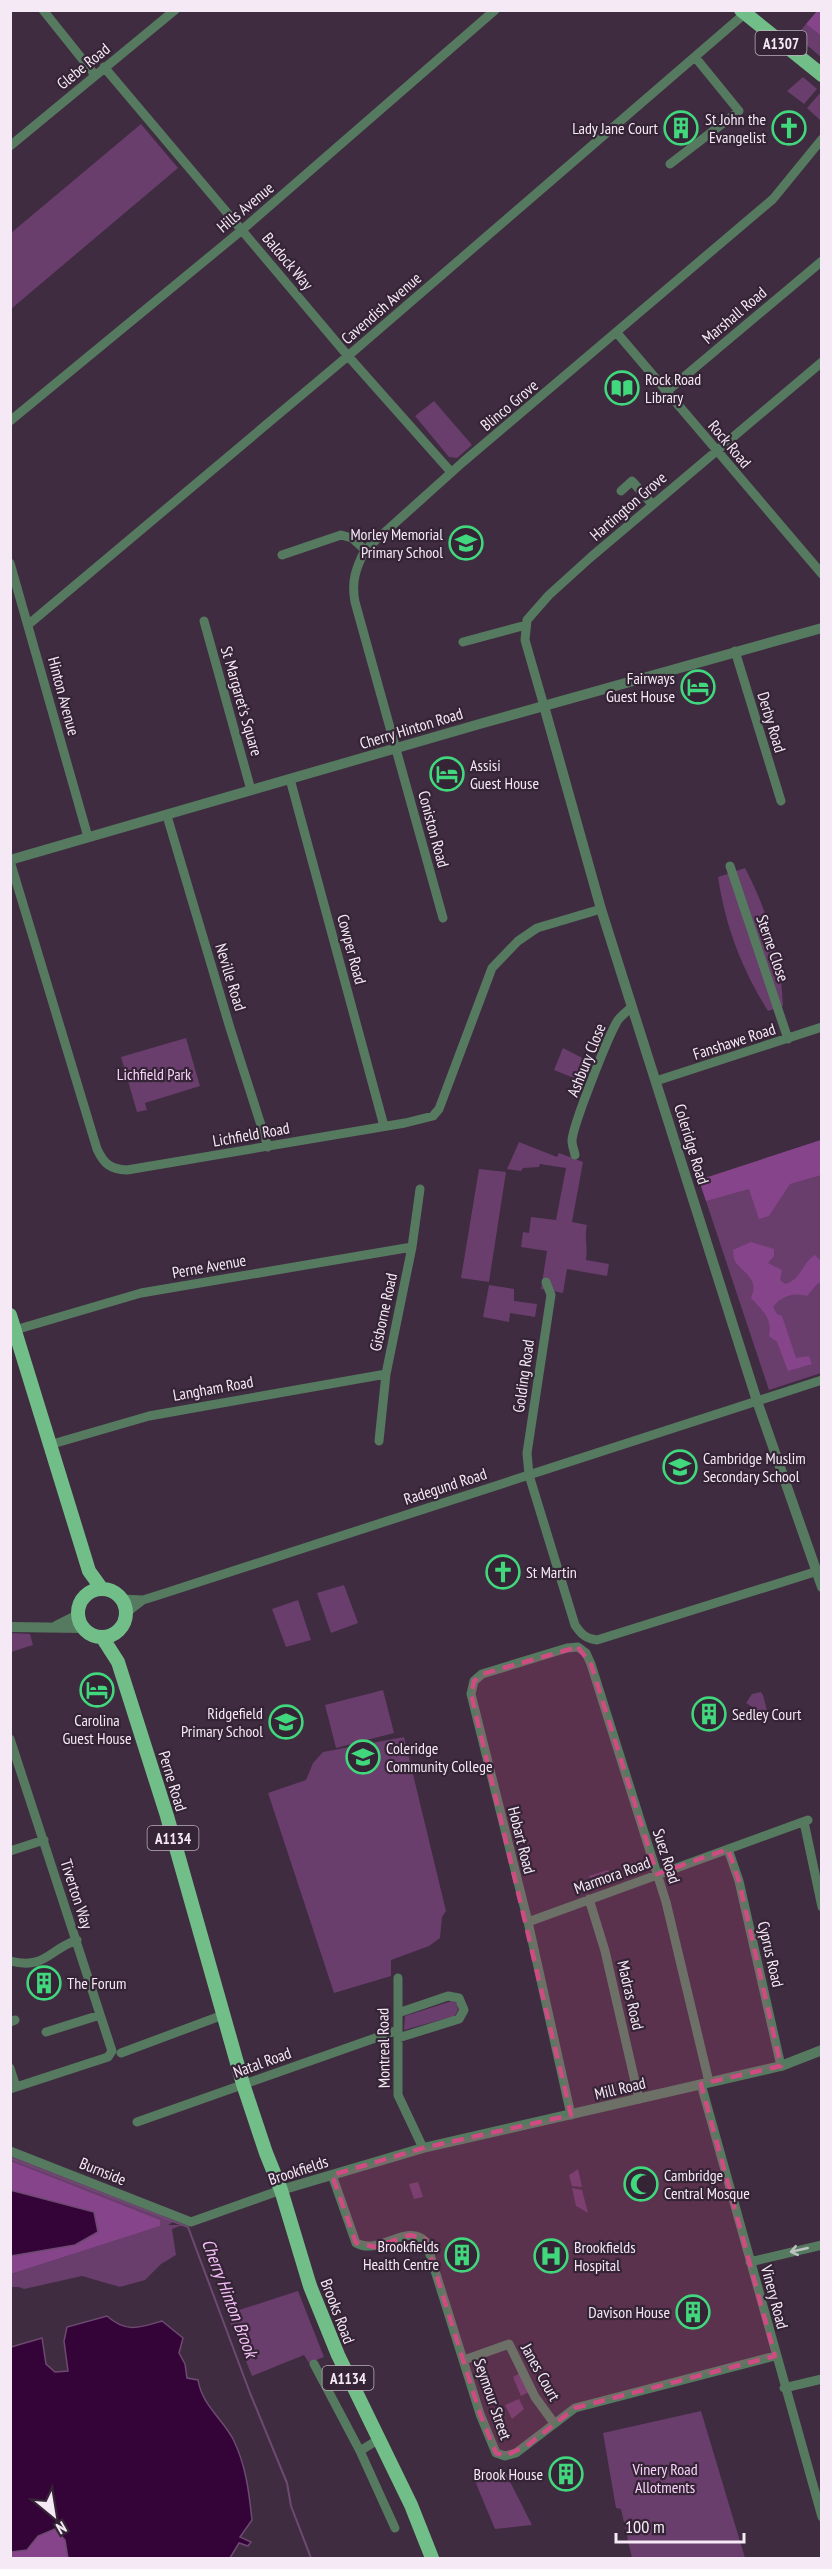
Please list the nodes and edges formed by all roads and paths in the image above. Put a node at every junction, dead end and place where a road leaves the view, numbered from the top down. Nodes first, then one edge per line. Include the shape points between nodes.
1 (43, 10) edge
2 (175, 10) edge
3 (495, 10) edge
4 (745, 12) edge
5 (695, 57) junction
6 (104, 67) junction
7 (95, 75) junction
8 (822, 75) edge
9 (822, 139) edge
10 (10, 146) edge
11 (670, 164) dead end
12 (242, 230) junction
13 (822, 261) edge
14 (617, 333) junction
15 (348, 356) junction
16 (822, 362) edge
17 (666, 392) junction
18 (10, 421) edge
19 (717, 451) junction
20 (451, 472) junction
21 (621, 491) dead end
22 (652, 504) junction
23 (365, 550) junction
24 (282, 555) dead end
25 (10, 563) edge
26 (822, 574) edge
27 (16, 599) edge
28 (204, 621) dead end
29 (29, 624) junction
30 (526, 625) junction
31 (822, 628) edge
32 (463, 642) dead end
33 (735, 651) junction
34 (544, 706) junction
35 (396, 749) junction
36 (291, 779) junction
37 (251, 790) junction
38 (781, 802) dead end
39 (167, 816) junction
40 (88, 837) junction
41 (10, 861) edge
42 (730, 866) dead end
43 (601, 909) junction
44 (443, 918) dead end
45 (632, 1007) junction
46 (822, 1028) edge
47 (788, 1039) junction
48 (656, 1082) junction
49 (384, 1126) junction
50 (268, 1147) junction
51 (574, 1155) dead end
52 (420, 1189) dead end
53 (412, 1247) junction
54 (546, 1282) dead end
55 (12, 1322) edge
56 (386, 1374) junction
57 (822, 1380) edge
58 (757, 1401) junction
59 (379, 1441) dead end
60 (50, 1445) junction
61 (529, 1475) junction
62 (819, 1571) edge
63 (822, 1587) edge
64 (95, 1591) junction
65 (122, 1599) junction
66 (143, 1600) junction
67 (126, 1613) junction
68 (81, 1622) junction
69 (10, 1628) edge
70 (116, 1632) junction
71 (102, 1637) junction
72 (578, 1647) joint
73 (118, 1662) junction
74 (10, 1739) edge
75 (15, 1766) edge
76 (44, 1840) junction
77 (728, 1849) junction
78 (10, 1851) edge
79 (657, 1874) junction
80 (589, 1899) junction
81 (822, 1907) edge
82 (528, 1922) junction
83 (76, 1940) junction
84 (10, 1961) edge
85 (398, 1978) dead end
86 (398, 2013) junction
87 (100, 2015) junction
88 (224, 2015) junction
89 (46, 2032) dead end
90 (398, 2034) junction
91 (822, 2049) edge
92 (122, 2054) dead end
93 (781, 2066) junction
94 (10, 2067) edge
95 (705, 2083) junction
96 (243, 2084) junction
97 (13, 2088) edge
98 (639, 2099) junction
99 (571, 2115) junction
100 (136, 2122) dead end
101 (423, 2148) junction
102 (10, 2151) edge
103 (332, 2175) junction
104 (281, 2190) junction
105 (184, 2219) joint
106 (822, 2245) edge
107 (750, 2262) junction
108 (776, 2356) junction
109 (464, 2360) junction
110 (314, 2364) dead end
111 (822, 2379) edge
112 (784, 2388) junction
113 (554, 2423) junction
114 (379, 2439) junction
115 (360, 2451) junction
116 (822, 2517) edge
117 (394, 2528) dead end
118 (432, 2559) edge

1 - 7 street
2 - 6 street, Glebe Road
3 - 12 street, Hills Avenue
4 - 5 street, Cavendish Avenue
4 - 8 main road, A1307
5 - 11 street via 739,111
5 - 15 street, Cavendish Avenue
6 - 7 street, Glebe Road
6 - 12 street, Baldock Way
7 - 10 street, Glebe Road
9 - 14 street, Blinco Grove via 773,199
12 - 15 street, Baldock Way
12 - 18 street, Hills Avenue
13 - 17 street, Marshall Road
14 - 17 street, Rock Road
14 - 20 street, Blinco Grove
15 - 20 street, Baldock Way
15 - 29 street, Cavendish Avenue
16 - 19 street, Hartington Grove
17 - 19 street, Rock Road
19 - 22 street, Hartington Grove
19 - 26 street, Rock Road
20 - 23 street, Blinco Grove
21 - 22 street via 632,481
22 - 30 street, Hartington Grove via 549,595
23 - 24 street via 352,538 341,535
23 - 35 street, Blinco Grove via 354,574 353,591
25 - 27 street, Hinton Avenue
27 - 29 street, Hinton Avenue
28 - 37 street, St Margaret's Square
29 - 40 street, Hinton Avenue
30 - 32 street
30 - 34 street via 525,640
31 - 33 street, Cherry Hinton Road
33 - 34 street, Cherry Hinton Road
33 - 38 street, Derby Road
34 - 35 street, Cherry Hinton Road
34 - 43 street, Coleridge Road
35 - 36 street, Cherry Hinton Road
35 - 44 street, Coniston Road
36 - 37 street, Cherry Hinton Road
36 - 49 street, Cowper Road
37 - 39 street, Cherry Hinton Road
39 - 40 street, Cherry Hinton Road
39 - 50 street, Neville Road
40 - 41 street, Cherry Hinton Road
41 - 50 street, Lichfield Road via 102,1159 108,1166 127,1170
42 - 47 street, Sterne Close
43 - 45 street, Coleridge Road
43 - 49 street, Lichfield Road via 537,928 502,956 485,980 437,1112 427,1118
45 - 48 street, Coleridge Road
45 - 51 street, Ashbury Close via 615,1028 574,1129
46 - 47 street, Fanshawe Road
47 - 48 street, Fanshawe Road
48 - 58 street, Coleridge Road
49 - 50 street, Lichfield Road
52 - 53 street, Gisborne Road
53 - 55 street, Perne Avenue via 141,1293
53 - 56 street, Gisborne Road
54 - 61 street, Golding Road via 551,1295 527,1453
55 - 60 main road
56 - 59 street, Gisborne Road
56 - 60 street, Langham Road via 149,1416
57 - 58 street, Radegund Road
58 - 61 street, Radegund Road
58 - 62 street, Coleridge Road
60 - 64 main road
61 - 62 street via 575,1625 584,1636 597,1640
61 - 66 street, Radegund Road
62 - 63 street, Coleridge Road
64 - 65 main road via 116,1593
64 - 68 main road via 80,1603
65 - 66 street, Radegund Road
65 - 67 main road
66 - 67 street, Radegund Road
67 - 70 main road
68 - 69 street via 50,1629
68 - 71 main road via 88,1632
70 - 71 main road
70 - 73 main road, Perne Road / A1134
71 - 73 main road, Perne Road / A1134
72 - 79 street, Suez Road via 591,1664
72 - 82 street, Hobart Road via 483,1674 471,1687
73 - 88 main road, Perne Road / A1134
74 - 75 street, Tiverton Way
75 - 76 street, Tiverton Way
76 - 78 street
76 - 83 street, Tiverton Way
77 - 79 street, Marmora Road
77 - 81 street, Marmora Road via 806,1821
77 - 93 street, Cyprus Road
79 - 80 street, Marmora Road
79 - 95 street, Suez Road via 671,1920
80 - 82 street, Marmora Road
80 - 98 street, Madras Road
82 - 99 street, Hobart Road
83 - 84 street via 60,1946 48,1959 25,1965
83 - 87 street, Tiverton Way
85 - 86 street, Montreal Road
86 - 90 street, Montreal Road
86 - 90 street, Natal Road via 448,1996 459,1998 464,2010 459,2019
87 - 89 street
87 - 97 street, Tiverton Way via 112,2051 108,2057
88 - 92 street
88 - 96 main road, Perne Road / A1134
90 - 96 street, Natal Road
90 - 101 street, Montreal Road via 398,2095
91 - 93 street, Mill Road
93 - 95 street, Mill Road
94 - 97 street
95 - 98 street, Mill Road
95 - 107 street, Vinery Road
96 - 100 street, Natal Road
96 - 104 main road, Perne Road / A1134
98 - 99 street, Mill Road
99 - 101 street, Mill Road
101 - 103 street, Brookfields
102 - 105 street, Burnside
103 - 104 street, Brookfields
103 - 109 street, Seymour Street via 356,2242 375,2247 410,2235 426,2242
104 - 105 street, Brookfields via 191,2222
104 - 114 main road, Brooks Road / A1134 via 323,2320
106 -> 107 street
107 - 108 street, Vinery Road
108 - 112 street, Vinery Road
108 - 113 street, Seymour Street via 582,2406
109 - 113 street, Janes Court via 509,2344 535,2397
109 - 113 street, Seymour Street via 496,2453 516,2453
110 - 115 street
111 - 112 street
112 - 116 street, Vinery Road
114 - 115 street
114 - 118 main road, Brooks Road / A1134
115 - 117 street

